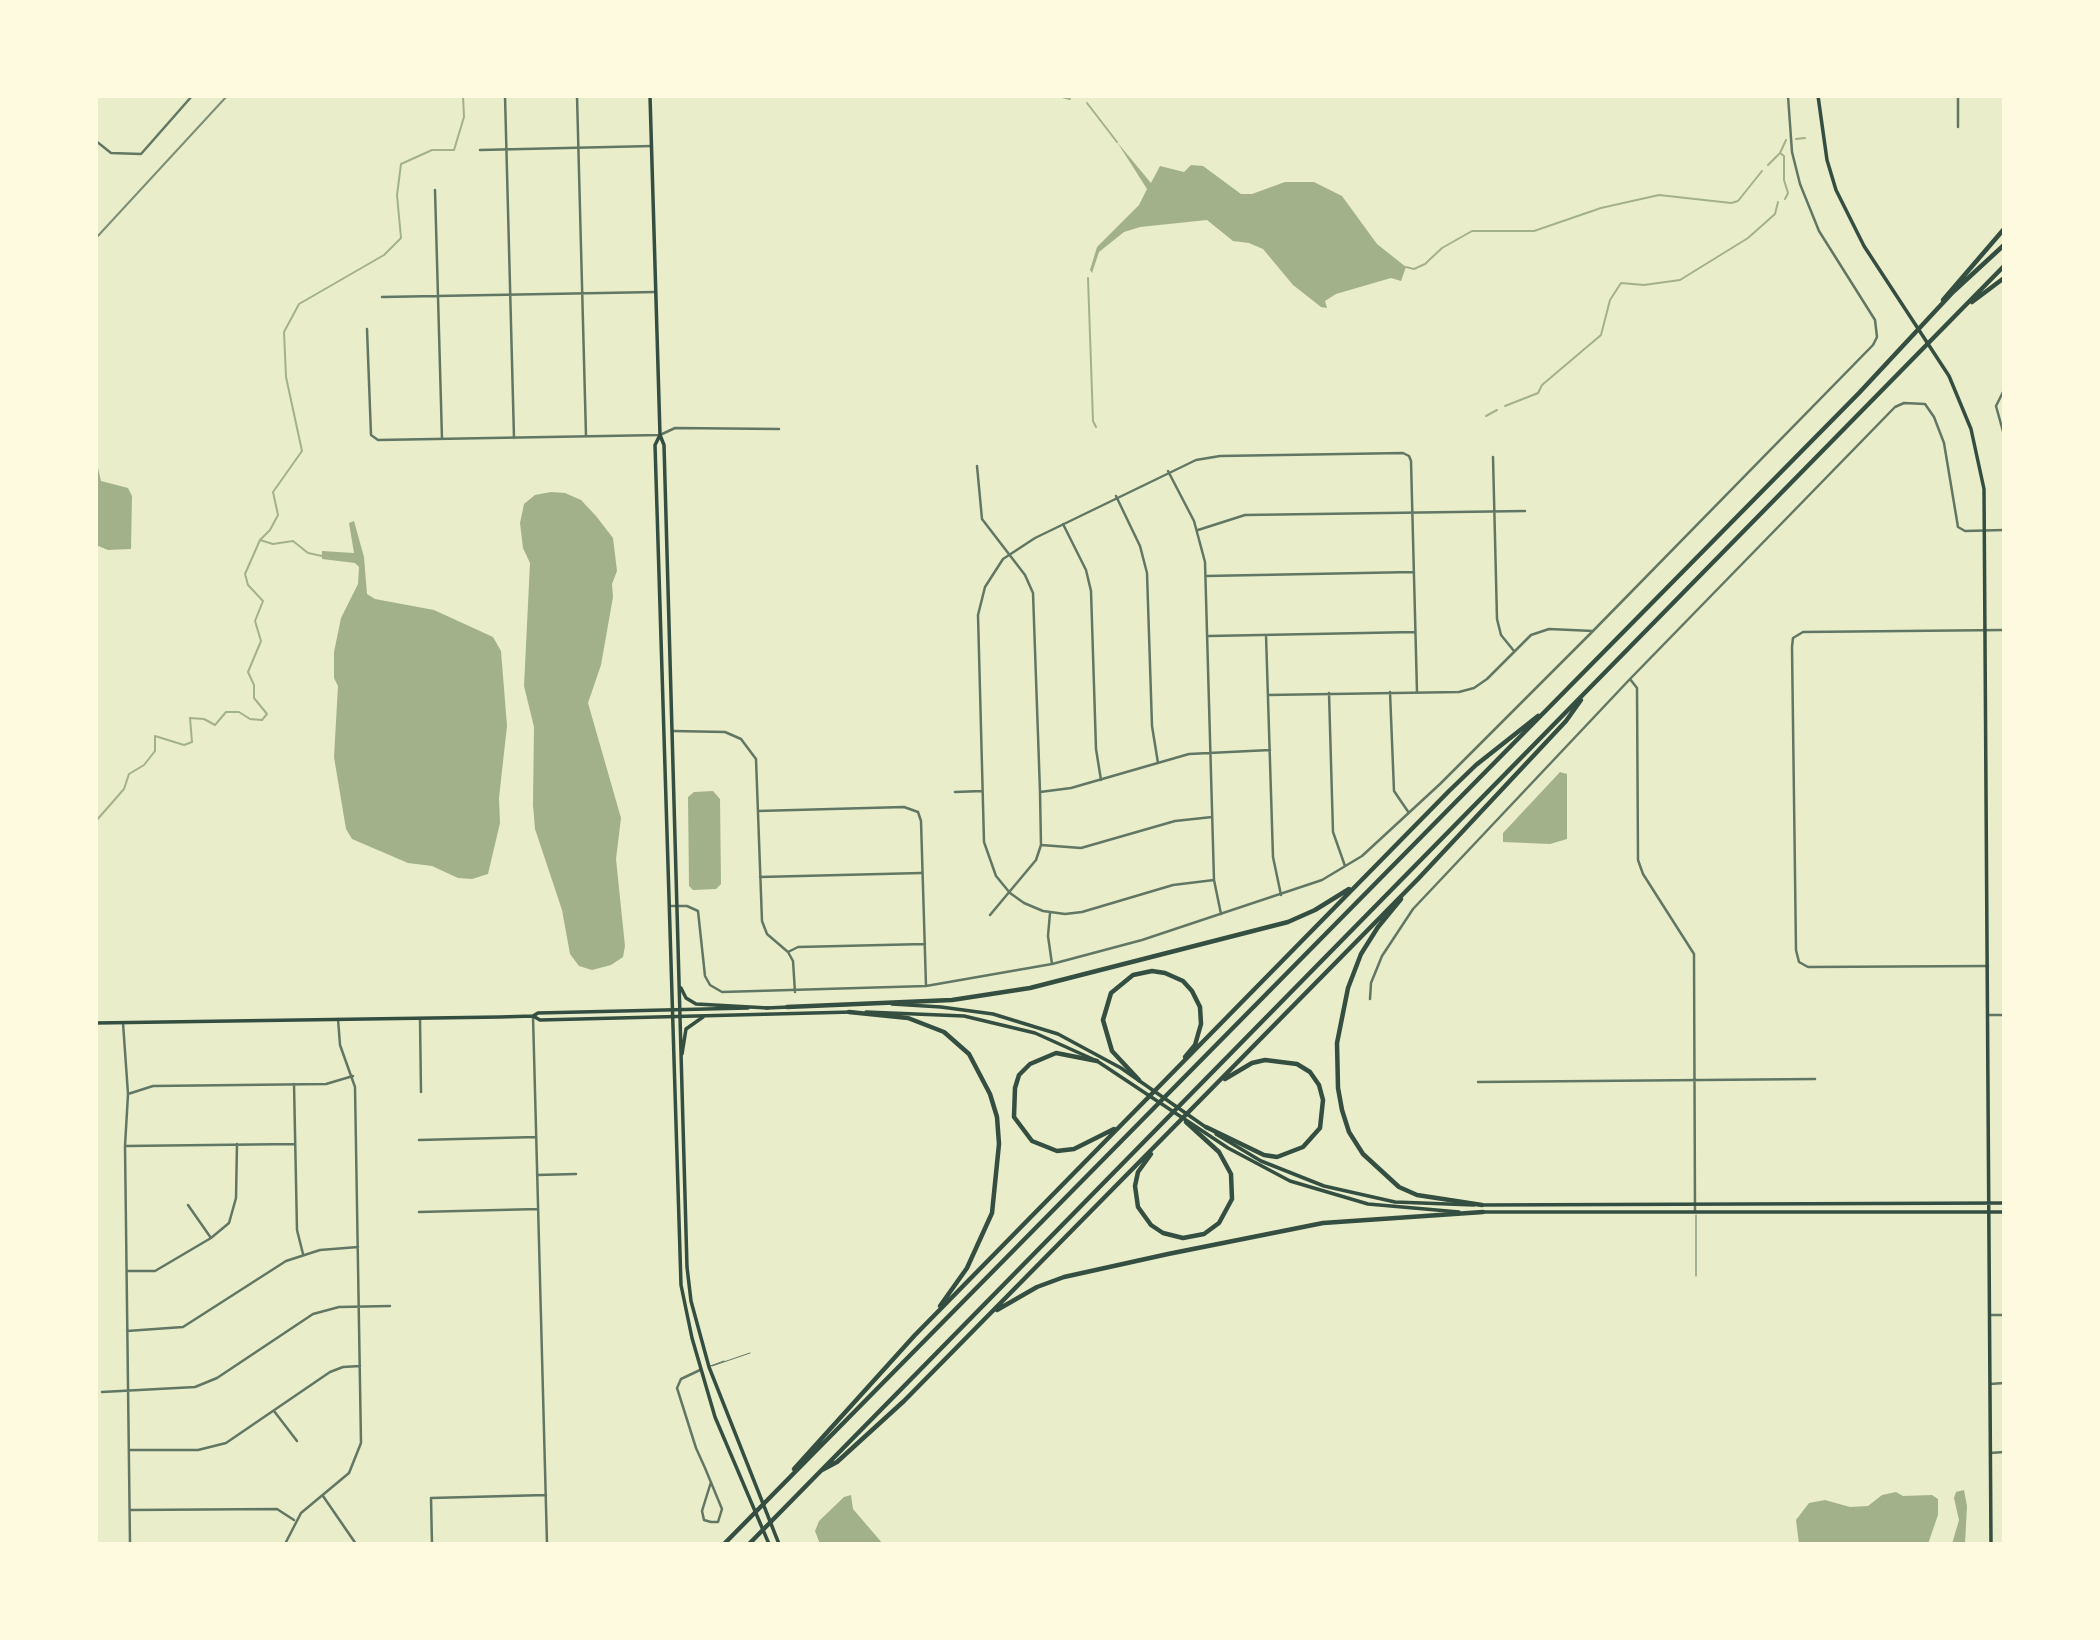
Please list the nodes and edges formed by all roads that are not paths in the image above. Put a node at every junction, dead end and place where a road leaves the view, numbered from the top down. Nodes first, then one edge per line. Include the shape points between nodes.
1 (192, 96) edge
2 (505, 96) edge
3 (577, 96) edge
4 (650, 96) edge
5 (1788, 96) edge
6 (1818, 96) edge
7 (1958, 96) edge
8 (1958, 127) dead end
9 (96, 141) edge
10 (652, 146) junction
11 (579, 147) junction
12 (481, 150) dead end
13 (506, 150) junction
14 (435, 190) dead end
15 (2004, 229) edge
16 (2004, 244) edge
17 (2004, 267) edge
18 (2004, 278) edge
19 (656, 292) junction
20 (582, 293) junction
21 (510, 294) junction
22 (438, 296) junction
23 (382, 297) dead end
24 (1965, 306) junction
25 (1934, 313) junction
26 (367, 329) dead end
27 (2004, 390) edge
28 (779, 429) dead end
29 (660, 435) junction
30 (2004, 435) edge
31 (586, 436) junction
32 (514, 438) junction
33 (442, 439) junction
34 (1493, 457) dead end
35 (977, 467) dead end
36 (1168, 471) junction
37 (1116, 496) junction
38 (1525, 510) dead end
39 (1494, 511) junction
40 (1412, 513) junction
41 (1063, 524) junction
42 (1197, 530) junction
43 (2004, 530) edge
44 (1985, 531) junction
45 (1009, 555) junction
46 (1414, 572) junction
47 (1206, 576) junction
48 (1986, 630) junction
49 (2004, 630) edge
50 (1593, 631) junction
51 (1416, 632) junction
52 (1266, 635) junction
53 (1207, 636) junction
54 (1514, 651) junction
55 (1630, 679) junction
56 (1588, 690) junction
57 (1390, 692) junction
58 (1417, 692) junction
59 (1329, 693) junction
60 (1268, 695) junction
61 (1546, 710) junction
62 (673, 731) junction
63 (1269, 750) junction
64 (1210, 752) junction
65 (1158, 763) junction
66 (1101, 780) junction
67 (982, 791) junction
68 (955, 792) dead end
69 (1040, 792) junction
70 (758, 811) junction
71 (1409, 813) junction
72 (1212, 817) junction
73 (1041, 845) junction
74 (1346, 867) junction
75 (923, 873) junction
76 (1366, 875) junction
77 (760, 877) junction
78 (1418, 879) junction
79 (1214, 880) junction
80 (1010, 893) junction
81 (1281, 895) junction
82 (678, 905) junction
83 (668, 906) junction
84 (1050, 913) junction
85 (990, 915) dead end
86 (1222, 915) junction
87 (925, 944) junction
88 (788, 952) junction
89 (1052, 964) junction
90 (1988, 966) junction
91 (679, 983) junction
92 (926, 986) junction
93 (795, 992) junction
94 (1370, 999) dead end
95 (787, 1007) junction
96 (768, 1008) junction
97 (671, 1009) junction
98 (679, 1009) junction
99 (849, 1013) junction
100 (1988, 1015) junction
101 (2004, 1015) edge
102 (533, 1016) junction
103 (671, 1017) junction
104 (679, 1017) junction
105 (703, 1017) junction
106 (420, 1018) junction
107 (338, 1019) junction
108 (96, 1023) edge
109 (123, 1023) junction
110 (1097, 1061) junction
111 (680, 1063) junction
112 (1176, 1069) junction
113 (353, 1076) junction
114 (1815, 1079) dead end
115 (1139, 1080) junction
116 (1694, 1080) junction
117 (1478, 1082) dead end
118 (294, 1084) junction
119 (1216, 1086) junction
120 (421, 1092) dead end
121 (128, 1094) junction
122 (1133, 1113) junction
123 (1189, 1119) junction
124 (1206, 1127) junction
125 (536, 1137) junction
126 (419, 1140) dead end
127 (1161, 1140) junction
128 (237, 1144) junction
129 (295, 1144) junction
130 (125, 1146) junction
131 (576, 1174) dead end
132 (537, 1175) junction
133 (1695, 1203) junction
134 (1989, 1203) junction
135 (2004, 1203) edge
136 (188, 1205) dead end
137 (538, 1209) junction
138 (1483, 1209) junction
139 (419, 1212) dead end
140 (1696, 1212) junction
141 (1989, 1212) junction
142 (2004, 1212) edge
143 (211, 1238) junction
144 (358, 1247) junction
145 (303, 1254) junction
146 (126, 1272) junction
147 (1696, 1276) dead end
148 (390, 1306) dead end
149 (359, 1307) junction
150 (1990, 1315) junction
151 (2004, 1315) edge
152 (983, 1321) junction
153 (127, 1331) junction
154 (915, 1335) junction
155 (750, 1353) dead end
156 (726, 1362) junction
157 (360, 1366) junction
158 (711, 1366) junction
159 (700, 1370) junction
160 (2004, 1383) edge
161 (1990, 1384) junction
162 (129, 1391) junction
163 (102, 1392) dead end
164 (274, 1411) junction
165 (297, 1441) dead end
166 (130, 1451) junction
167 (2004, 1452) edge
168 (1990, 1453) junction
169 (818, 1472) junction
170 (711, 1482) junction
171 (546, 1495) junction
172 (323, 1496) junction
173 (769, 1499) junction
174 (131, 1510) junction
175 (294, 1520) junction
176 (130, 1544) edge
177 (285, 1544) edge
178 (356, 1544) edge
179 (432, 1544) edge
180 (547, 1544) edge
181 (724, 1544) edge
182 (749, 1544) edge
183 (769, 1544) edge
184 (779, 1544) edge
185 (1991, 1544) edge

1 - 9 street via 141,154 111,153
2 - 13 street
3 - 11 street
4 - 10 main road
5 - 50 street via 1792,152 1809,209 1875,320 1877,337
6 - 44 main road via 1826,160 1849,219 1949,376 1971,429 1984,489
7 - 8 street
10 - 11 street
10 - 19 main road
11 - 13 street
11 - 20 street
12 - 13 street
13 - 21 street
14 - 22 street
15 - 25 highway via 1953,284
16 - 25 highway
17 - 24 highway
18 - 24 highway
19 - 20 street
19 - 29 main road
20 - 21 street
20 - 31 street
21 - 22 street
21 - 32 street
22 - 23 street
22 - 33 street
24 - 56 highway
25 - 61 highway
26 - 33 street via 373,439
27 - 30 street via 1996,406
28 - 29 street via 675,428
29 - 31 street
29 - 62 main road via 664,445
29 - 83 main road via 655,445
31 - 32 street
32 - 33 street
34 - 39 street
35 - 45 street via 982,519
36 - 37 street
36 - 40 street via 1220,456 1403,453 1409,456
36 - 42 street
37 - 41 street
37 - 65 street via 1140,546 1147,573 1152,726
38 - 39 street
39 - 40 street
39 - 54 street via 1497,623
40 - 42 street via 1245,515
40 - 46 street
41 - 45 street
41 - 66 street via 1086,569 1091,591
42 - 47 street
43 - 44 street
44 - 48 main road
44 - 55 street via 1958,527 1944,443 1934,417 1925,404 1904,403 1895,407
45 - 67 street via 990,577 978,615
45 - 69 street via 1032,593
46 - 47 street
46 - 51 street
47 - 53 street
48 - 49 street
48 - 90 main road
48 - 90 street via 1797,634 1792,648 1799,962 1808,967
50 - 54 street via 1549,629 1531,635
50 - 71 street
51 - 52 street
51 - 58 street
52 - 53 street
52 - 60 street
53 - 64 street
54 - 58 street via 1474,688
55 - 94 street via 1413,909 1382,956
55 - 116 street via 1637,688 1638,860 1694,954
56 - 78 highway via 1566,721
56 - 169 highway
57 - 58 street
57 - 59 street
57 - 71 street via 1394,791
59 - 60 street
59 - 74 street via 1333,832
60 - 63 street
61 - 76 highway via 1476,765
61 - 173 highway
62 - 70 street via 735,736 754,755
62 - 82 main road
63 - 64 street
63 - 81 street via 1274,867
64 - 65 street
64 - 72 street
65 - 66 street
66 - 69 street
67 - 68 street
67 - 80 street via 985,849 996,876
69 - 73 street
70 - 75 street via 904,807 918,811
70 - 77 street
71 - 74 street
72 - 73 street via 1175,821 1082,848
72 - 79 street
73 - 80 street via 1033,865
74 - 81 street
75 - 77 street
75 - 87 street
76 - 95 highway via 1329,903 1288,922 1052,983 953,1000
76 - 112 highway
77 - 88 street via 763,928
78 - 119 highway
78 - 138 highway via 1378,927 1348,988 1336,1043 1342,1110 1363,1154 1399,1187
79 - 84 street via 1173,885 1078,913
79 - 86 street
80 - 84 street
80 - 85 street
81 - 86 street
82 - 83 street
82 - 91 main road
82 - 93 street via 698,911 705,976 716,989
83 - 97 main road
84 - 89 street
86 - 89 street
87 - 88 street via 798,947
87 - 92 street
88 - 93 street
89 - 92 street
90 - 100 main road
91 - 96 main road via 686,998 696,1004
91 - 98 main road
92 - 93 street
95 - 96 main road
95 - 115 main road via 892,1004 993,1014 1058,1034
96 - 98 main road
97 - 98 main road
97 - 102 main road
97 - 103 main road
98 - 104 main road
99 - 105 main road
99 - 110 main road via 940,1013 991,1021 1055,1040
99 - 154 highway via 908,1018 944,1032 970,1054 997,1117 997,1186 984,1236 967,1268
100 - 101 street
100 - 134 main road
102 - 103 main road via 540,1020
102 - 106 main road
102 - 125 street
103 - 104 main road
103 - 159 main road via 681,1285
104 - 105 main road
104 - 111 main road
105 - 111 main road via 686,1029
106 - 107 main road
106 - 120 street
107 - 109 main road
107 - 113 street via 340,1045
108 - 109 main road
109 - 121 street
110 - 122 highway via 1056,1053 1030,1064 1019,1075 1014,1095 1014,1117 1020,1129 1032,1141 1057,1152 1111,1132
110 - 123 main road
111 - 158 main road via 687,1267 691,1301
112 - 115 highway via 1199,1035 1198,1002 1177,977 1139,973 1111,993 1102,1020 1112,1051
112 - 122 highway
113 - 118 street via 326,1084
113 - 144 street
114 - 116 street
115 - 123 main road
116 - 117 street
116 - 133 street
118 - 121 street via 153,1086
118 - 129 street
119 - 124 highway via 1235,1071 1265,1059 1297,1064 1319,1085 1321,1128 1303,1147 1277,1157
119 - 127 highway
121 - 130 street
122 - 154 highway
123 - 124 main road
123 - 127 highway via 1219,1152 1232,1179 1228,1210 1204,1234 1168,1235 1140,1211 1136,1177
123 - 138 main road via 1259,1167 1323,1193 1396,1208
124 - 138 main road via 1261,1160 1324,1186 1395,1202
125 - 126 street
125 - 132 street
127 - 152 highway
128 - 129 street
128 - 130 street
128 - 143 street via 235,1205 229,1223
129 - 145 street via 297,1230
130 - 146 street
131 - 132 street
132 - 137 street
133 - 134 main road
133 - 138 main road
133 - 140 street
134 - 135 main road
134 - 141 main road
136 - 143 street
137 - 139 street
137 - 171 street
138 - 140 main road
138 - 152 highway via 1323,1223 1107,1267 1037,1287
140 - 141 main road
140 - 147 lane
141 - 142 main road
141 - 150 main road
143 - 146 street via 155,1271
144 - 145 street
144 - 149 street
145 - 153 street via 276,1265 183,1327
146 - 153 street
148 - 149 street
149 - 157 street
149 - 162 street via 333,1308 306,1318 208,1383 175,1391
150 - 151 street
150 - 161 main road
152 - 169 highway via 870,1434
153 - 162 street
154 - 173 highway
155 - 156 lane
156 - 158 lane
156 - 158 lane
157 - 164 street via 335,1369
157 - 172 street via 359,1450 349,1473
158 - 159 main road
158 - 184 main road
159 - 170 street via 681,1379 677,1388
159 - 183 main road
160 - 161 street
161 - 168 main road
162 - 163 street
162 - 166 street
164 - 165 street
164 - 166 street via 214,1448
166 - 174 street
167 - 168 street
168 - 185 main road
169 - 182 highway
170 - 170 street via 722,1509 718,1522 704,1520 702,1511
171 - 179 street via 431,1498
171 - 180 street
172 - 175 street
172 - 178 street
173 - 181 highway
174 - 175 street via 277,1508
174 - 176 street
175 - 177 street

